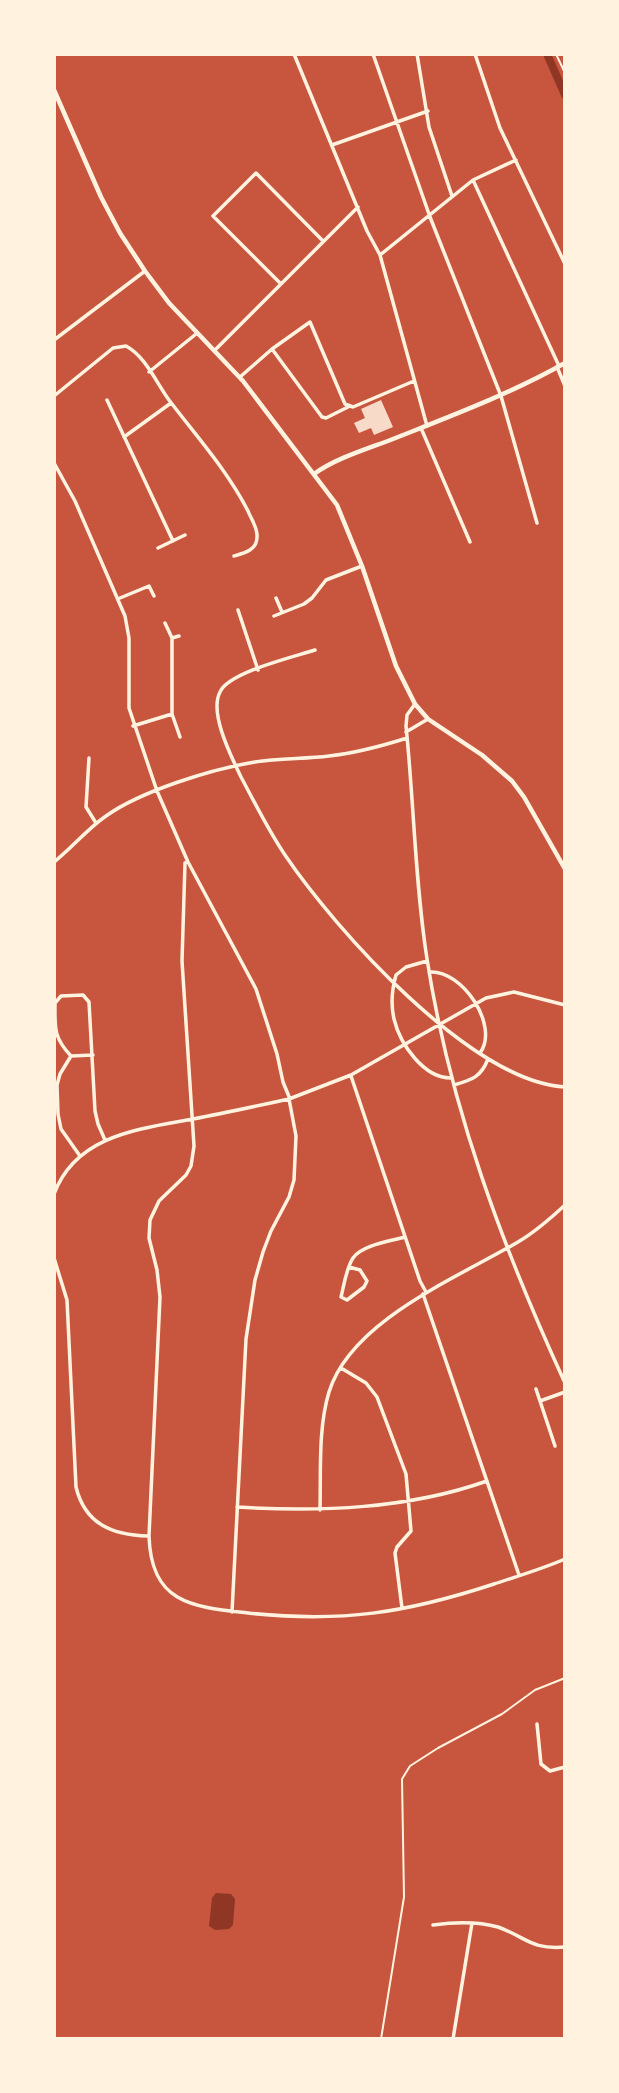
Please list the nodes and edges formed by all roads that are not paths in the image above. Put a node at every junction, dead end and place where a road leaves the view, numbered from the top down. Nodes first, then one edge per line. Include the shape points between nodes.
1 (294, 54) edge
2 (373, 54) edge
3 (417, 54) edge
4 (475, 54) edge
5 (54, 90) edge
6 (56, 100) edge
7 (428, 111) junction
8 (396, 122) junction
9 (332, 145) junction
10 (516, 160) junction
11 (473, 180) junction
12 (452, 196) junction
13 (358, 206) junction
14 (430, 216) junction
15 (323, 241) junction
16 (380, 256) junction
17 (565, 264) edge
18 (145, 271) junction
19 (281, 284) junction
20 (196, 334) junction
21 (54, 341) edge
22 (272, 349) junction
23 (214, 351) junction
24 (560, 365) edge
25 (149, 372) junction
26 (240, 377) junction
27 (414, 381) junction
28 (565, 386) edge
29 (54, 396) edge
30 (501, 396) junction
31 (107, 400) dead end
32 (171, 403) junction
33 (348, 407) junction
34 (424, 427) junction
35 (124, 437) junction
36 (54, 463) edge
37 (314, 474) junction
38 (537, 523) dead end
39 (185, 535) dead end
40 (173, 541) junction
41 (470, 542) dead end
42 (159, 548) dead end
43 (234, 555) dead end
44 (362, 566) junction
45 (154, 596) dead end
46 (119, 598) junction
47 (276, 598) dead end
48 (238, 610) dead end
49 (282, 612) junction
50 (274, 616) dead end
51 (164, 623) dead end
52 (179, 636) dead end
53 (172, 638) junction
54 (315, 650) dead end
55 (258, 670) junction
56 (415, 704) junction
57 (172, 714) junction
58 (428, 719) junction
59 (133, 726) junction
60 (406, 732) junction
61 (180, 737) dead end
62 (407, 738) junction
63 (89, 758) dead end
64 (236, 766) junction
65 (157, 791) junction
66 (96, 823) junction
67 (54, 862) edge
68 (188, 862) junction
69 (565, 869) edge
70 (427, 961) junction
71 (429, 972) junction
72 (394, 983) junction
73 (474, 1003) junction
74 (565, 1004) edge
75 (439, 1023) junction
76 (405, 1045) junction
77 (481, 1053) junction
78 (93, 1055) junction
79 (71, 1056) junction
80 (488, 1058) junction
81 (351, 1075) junction
82 (452, 1078) junction
83 (454, 1086) junction
84 (565, 1087) edge
85 (289, 1099) junction
86 (193, 1119) junction
87 (105, 1140) junction
88 (80, 1156) junction
89 (54, 1194) edge
90 (565, 1205) edge
91 (405, 1237) junction
92 (508, 1247) junction
93 (54, 1258) edge
94 (349, 1267) junction
95 (425, 1293) junction
96 (341, 1368) junction
97 (565, 1383) edge
98 (536, 1389) dead end
99 (565, 1392) edge
100 (540, 1401) junction
101 (555, 1446) dead end
102 (487, 1481) junction
103 (409, 1500) junction
104 (237, 1507) junction
105 (320, 1510) junction
106 (149, 1536) junction
107 (565, 1559) edge
108 (519, 1576) junction
109 (402, 1609) junction
110 (232, 1612) junction
111 (537, 1724) dead end
112 (565, 1767) edge
113 (472, 1923) junction
114 (433, 1925) dead end
115 (565, 1947) edge
116 (453, 2039) edge

1 - 9 street
2 - 8 street
3 - 7 street
4 - 10 street via 491,106
5 - 6 street
6 - 18 street via 101,197
7 - 8 street
7 - 12 street via 433,142
8 - 9 street
8 - 14 street
9 - 13 street
10 - 11 street
10 - 17 street
11 - 12 street
11 - 24 street
12 - 14 street
13 - 15 street
13 - 16 street
14 - 16 street
14 - 30 street
15 - 19 street
15 - 19 street via 256,173 213,216
16 - 27 street
18 - 20 street
18 - 21 street
19 - 23 street
20 - 23 street
20 - 25 street
22 - 26 street
22 - 33 street via 322,417
22 - 33 street via 310,322
23 - 26 street
24 - 28 street
24 - 30 street
25 - 29 street via 135,351 126,345 113,348
25 - 32 street
26 - 37 street
27 - 33 street
27 - 34 street
30 - 34 street
30 - 38 street
31 - 35 street
32 - 35 street
32 - 43 street via 212,452 254,524 256,543 245,553
34 - 37 street
34 - 41 street
35 - 40 street
36 - 46 street
37 - 44 street via 337,505
39 - 40 street
40 - 42 street
44 - 49 street via 326,580 312,598
44 - 56 street
45 - 46 street via 149,586
46 - 59 street via 129,638 127,693
47 - 49 street
48 - 55 street
49 - 50 street
51 - 53 street
52 - 53 street
53 - 57 street
54 - 55 street
55 - 64 street via 235,677 220,690 217,715
56 - 58 street
56 - 60 street via 407,715
57 - 59 street
57 - 61 street
58 - 60 street
58 - 69 street via 482,755 512,782
59 - 65 street
60 - 62 street
62 - 64 street via 332,756
62 - 70 street
63 - 66 street via 86,807
64 - 65 street
64 - 72 street via 265,824 308,887
65 - 66 street
65 - 68 street
66 - 67 street
68 - 85 street via 256,989
68 - 86 street via 183,886 182,961
70 - 71 street
70 - 72 street via 405,967
71 - 73 street via 449,976
71 - 75 street
72 - 75 street
72 - 76 street via 394,1019
73 - 74 street via 514,992
73 - 75 street
73 - 77 street via 487,1034
75 - 76 street
75 - 77 street
75 - 82 street
76 - 81 street
76 - 82 street via 426,1068
77 - 80 street
78 - 79 street
78 - 79 street via 87,998 61,996 55,1003 56,1035
78 - 87 street via 96,1111
79 - 88 street via 57,1085 58,1114 61,1129
80 - 83 street via 478,1077
80 - 84 street via 511,1072
81 - 85 street
81 - 91 street
82 - 83 street
83 - 92 street
85 - 86 street
85 - 104 street via 296,1136 294,1180 256,1280 246,1339
86 - 87 street via 126,1131
86 - 106 street via 191,1166 159,1201 150,1220 160,1297
87 - 88 street
88 - 89 street
90 - 92 street
91 - 94 street via 365,1249
91 - 95 street
92 - 95 street
92 - 97 street
93 - 106 street via 67,1300 79,1499 90,1515 111,1531
94 - 94 street via 360,1270 367,1281 348,1300 341,1297
95 - 96 street via 388,1318
95 - 102 street
96 - 103 street via 366,1383 377,1397 405,1474
96 - 105 street via 326,1408
98 - 100 street
99 - 100 street
100 - 101 street
102 - 103 street via 457,1492
102 - 108 street
103 - 105 street
103 - 109 street via 411,1531 395,1553
104 - 105 street
104 - 110 street
106 - 110 street via 149,1554 156,1571 174,1596 202,1609
107 - 108 street
108 - 109 street
109 - 110 street via 313,1618
111 - 112 street via 541,1764 550,1771
113 - 114 street
113 - 115 street via 500,1928 541,1947
113 - 116 street

